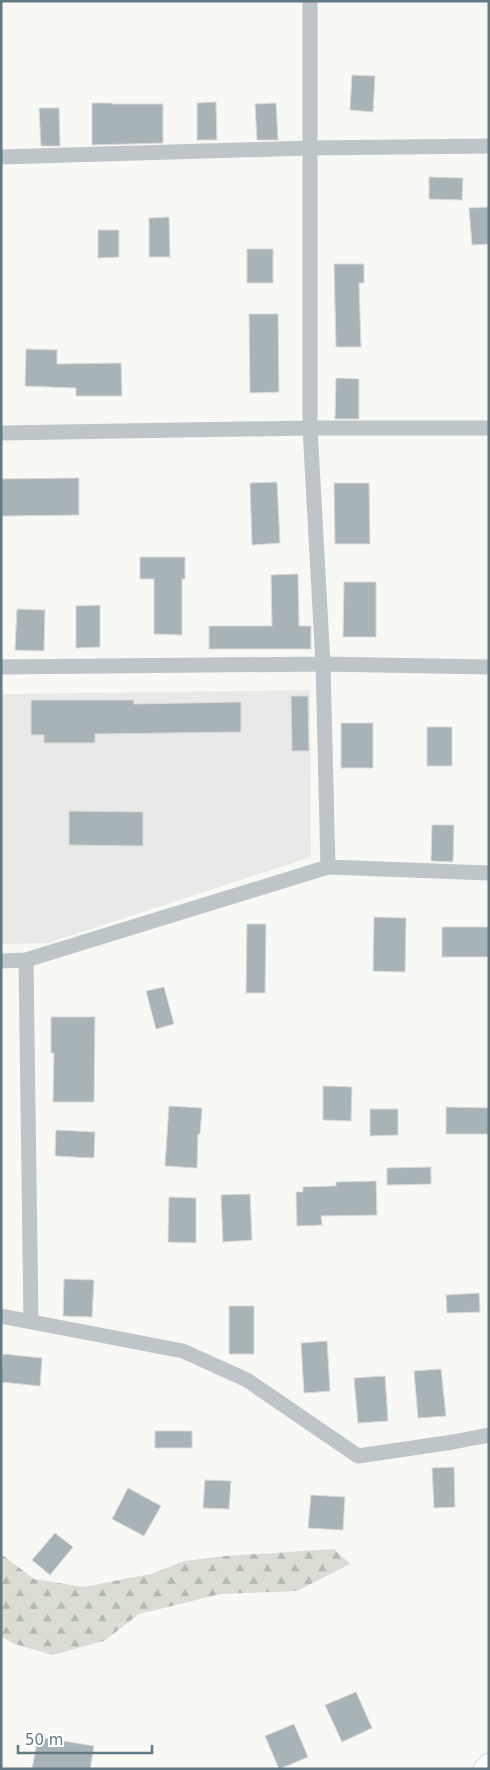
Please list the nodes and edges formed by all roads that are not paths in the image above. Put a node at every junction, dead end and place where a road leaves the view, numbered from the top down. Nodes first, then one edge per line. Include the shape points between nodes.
1 (310, 1) edge
2 (489, 146) edge
3 (310, 148) junction
4 (1, 157) edge
5 (310, 428) junction
6 (489, 428) edge
7 (1, 433) edge
8 (323, 664) junction
9 (489, 666) edge
10 (1, 667) edge
11 (328, 867) junction
12 (489, 873) edge
13 (26, 960) junction
14 (1, 961) edge
15 (1, 1316) edge
16 (31, 1322) junction
17 (489, 1435) edge
18 (489, 1764) edge
19 (484, 1769) edge

1 - 3 street
2 - 3 street
3 - 4 street
3 - 5 street
5 - 6 street
5 - 7 street
5 - 8 street
8 - 9 street
8 - 10 street
8 - 11 street
11 - 12 street
11 - 13 street
13 - 14 street
13 - 16 street
15 - 16 street
16 - 17 street via 183,1351 247,1380 358,1456
18 - 19 street

